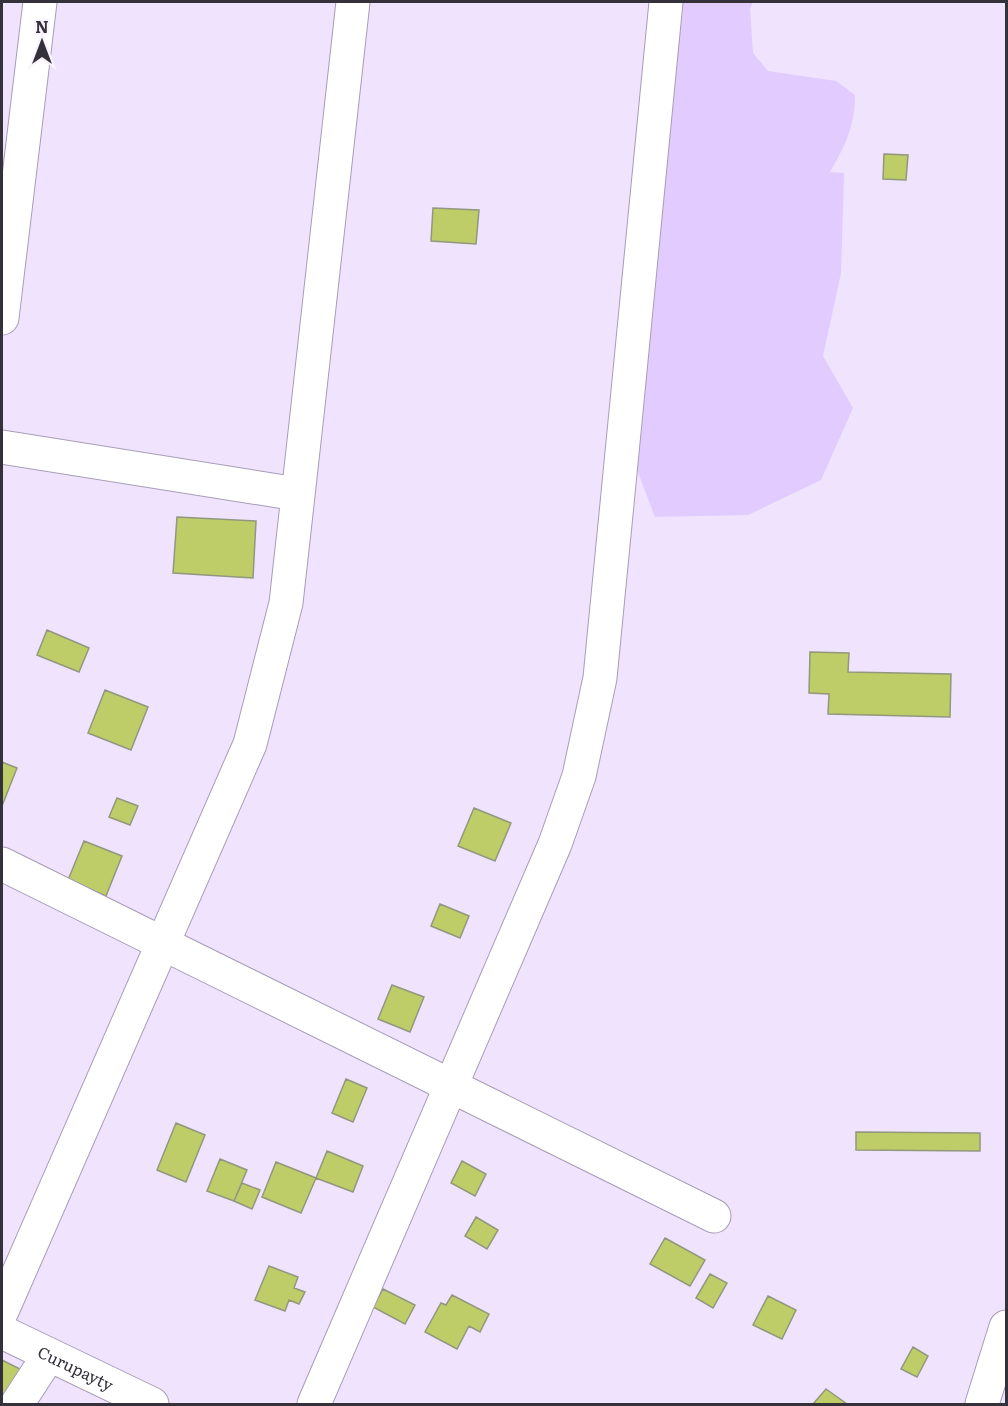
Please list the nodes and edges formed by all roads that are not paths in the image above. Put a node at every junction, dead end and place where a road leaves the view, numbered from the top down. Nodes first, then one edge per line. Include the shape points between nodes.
1 (40, 2) edge
2 (353, 2) edge
3 (666, 2) edge
4 (2, 318) edge
5 (2, 447) edge
6 (297, 494) junction
7 (2, 864) edge
8 (163, 944) junction
9 (451, 1086) junction
10 (714, 1216) dead end
11 (2, 1311) edge
12 (1006, 1327) edge
13 (2, 1332) edge
14 (49, 1355) junction
15 (17, 1404) edge
16 (152, 1404) edge
17 (314, 1404) edge
18 (982, 1404) edge

1 - 4 street
2 - 6 street
3 - 9 street via 600,678 579,776 555,844
5 - 6 street
6 - 8 street via 286,603 250,744
7 - 8 street
8 - 9 street
8 - 11 street
9 - 10 street
9 - 17 street
12 - 18 street
13 - 14 street, Curupayty
14 - 15 street
14 - 16 street, Curupayty

